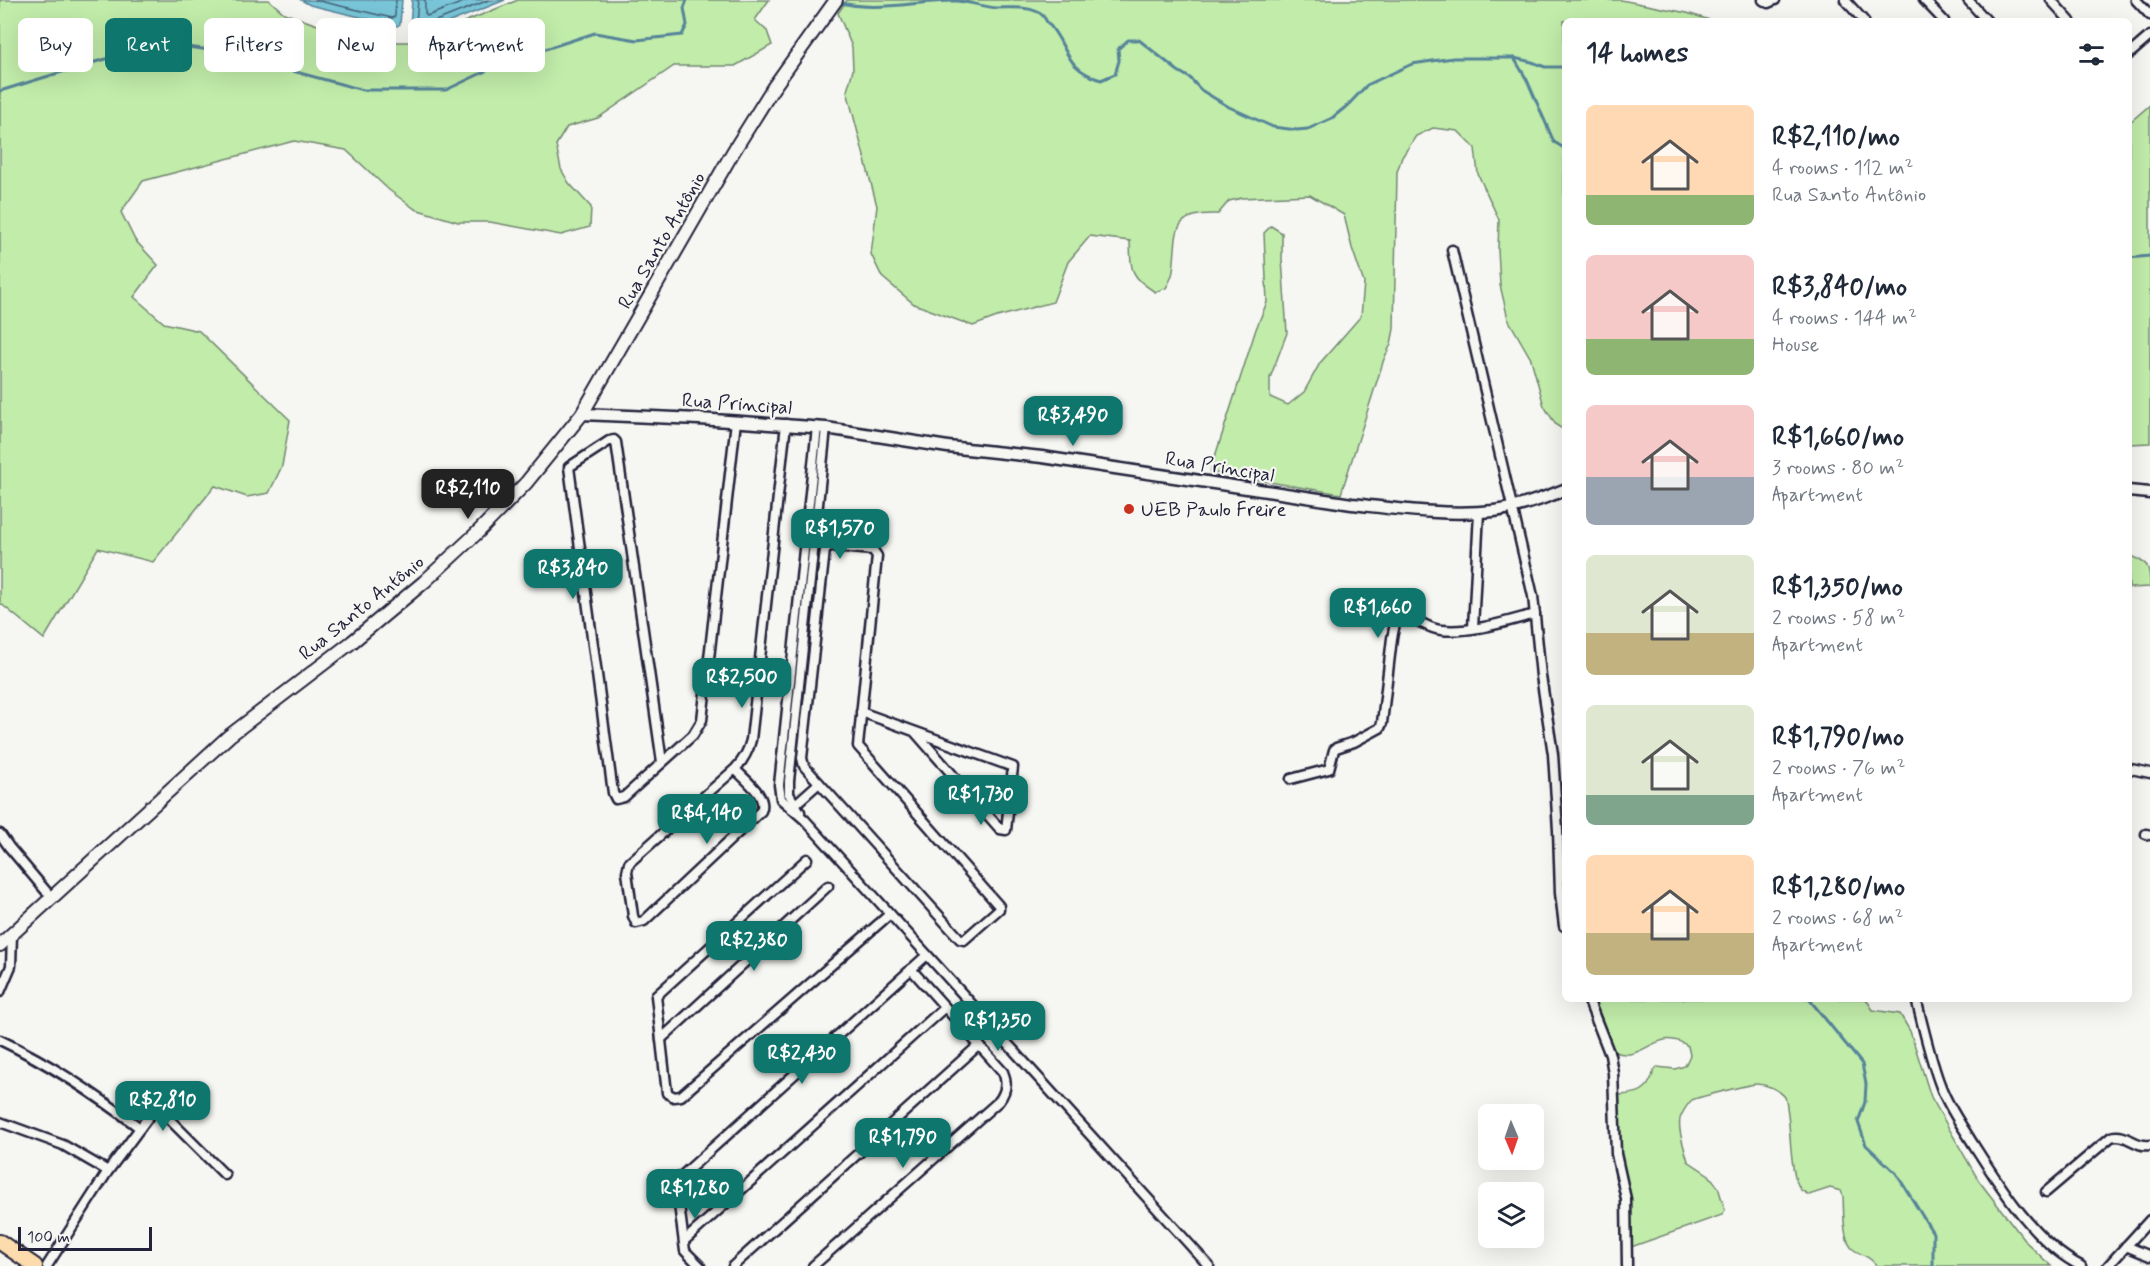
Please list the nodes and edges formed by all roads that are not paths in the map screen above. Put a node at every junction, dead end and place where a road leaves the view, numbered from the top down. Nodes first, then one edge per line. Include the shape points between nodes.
1 (1763, 0) edge
2 (1775, 0) edge
3 (1845, 0) edge
4 (1924, 0) edge
5 (1968, 0) edge
6 (2051, 0) edge
7 (2136, 0) edge
8 (834, 3) edge
9 (2150, 15) edge
10 (1861, 18) edge
11 (1941, 18) edge
12 (1984, 18) edge
13 (2067, 18) edge
14 (2150, 36) edge
15 (2132, 52) edge
16 (1452, 250) dead end
17 (582, 414) junction
18 (736, 421) junction
19 (786, 424) junction
20 (822, 427) junction
21 (1562, 491) edge
22 (2132, 491) edge
23 (2150, 493) edge
24 (1512, 508) junction
25 (1479, 512) junction
26 (1535, 614) junction
27 (1473, 628) junction
28 (861, 712) junction
29 (915, 732) junction
30 (662, 762) junction
31 (735, 769) junction
32 (2132, 769) edge
33 (2150, 773) edge
34 (1291, 779) dead end
35 (819, 783) junction
36 (793, 806) junction
37 (0, 834) edge
38 (807, 859) dead end
39 (828, 886) dead end
40 (51, 897) junction
41 (1562, 910) edge
42 (890, 914) junction
43 (12, 934) junction
44 (0, 945) edge
45 (927, 955) junction
46 (911, 969) junction
47 (0, 992) edge
48 (1589, 1002) edge
49 (1917, 1002) edge
50 (945, 1007) junction
51 (661, 1039) junction
52 (0, 1040) edge
53 (980, 1045) junction
54 (0, 1122) edge
55 (140, 1128) junction
56 (2150, 1145) edge
57 (108, 1171) junction
58 (225, 1175) dead end
59 (2046, 1192) dead end
60 (2150, 1220) edge
61 (684, 1241) junction
62 (0, 1242) edge
63 (2126, 1246) junction
64 (2150, 1256) edge
65 (35, 1266) edge
66 (47, 1266) edge
67 (700, 1266) edge
68 (733, 1266) edge
69 (813, 1266) edge
70 (1209, 1266) edge
71 (1627, 1266) edge
72 (2081, 1266) edge
73 (2108, 1266) edge

1 - 2 street
3 - 10 street
4 - 11 street
5 - 12 street
6 - 13 street
7 - 9 street
8 - 17 main road, Rua Santo Antônio via 744,134
14 - 15 street
16 - 24 street
17 - 18 street, Rua Principal
17 - 40 main road, Rua Santo Antônio via 512,498 447,561 376,623 229,736
18 - 19 street, Rua Principal
18 - 30 street via 702,720 693,735
19 - 20 street, Rua Principal
19 - 31 street via 752,740 748,753
20 - 25 street, Rua Principal via 1352,504
20 - 36 street via 789,782
21 - 24 street, Rua Principal
22 - 23 street
24 - 25 street, Rua Principal
24 - 26 street
25 - 27 street
26 - 27 street
26 - 41 street via 1552,746
27 - 34 street via 1440,630 1407,617 1396,619 1380,728 1336,748 1329,769
28 - 29 street
28 - 35 street via 877,556 873,550 829,546 825,550 802,758
28 - 35 street via 858,746 999,909 964,940 960,939
29 - 29 street via 1013,767 1006,830 1000,829
30 - 30 street via 624,797 616,799 568,470 574,462 611,440 617,445
31 - 31 street via 629,863 627,872 636,923 644,921 761,812 762,798
32 - 33 street
35 - 36 street
36 - 42 street
37 - 40 street
38 - 51 street via 657,996
39 - 51 street
40 - 43 main road, Rua Santo Antônio
42 - 45 street
42 - 51 street via 681,1096 668,1094
43 - 44 main road, Rua Santo Antônio
43 - 47 street via 11,966
45 - 46 street
45 - 70 street
46 - 50 street
46 - 61 street via 676,1181
48 - 71 street via 1610,1055 1616,1154 1626,1199
49 - 72 street via 1941,1089 1959,1122 2004,1191 2037,1231 2067,1259
50 - 53 street
50 - 61 street
52 - 55 street via 61,1072
53 - 68 street
53 - 69 street via 1004,1072 1006,1087 999,1101
54 - 57 street via 63,1145
55 - 57 street
55 - 58 street via 152,1112 162,1113
56 - 59 street via 2118,1135 2111,1137
57 - 66 street
60 - 63 street
61 - 67 street via 686,1251
62 - 65 main road
63 - 64 street
63 - 73 street

